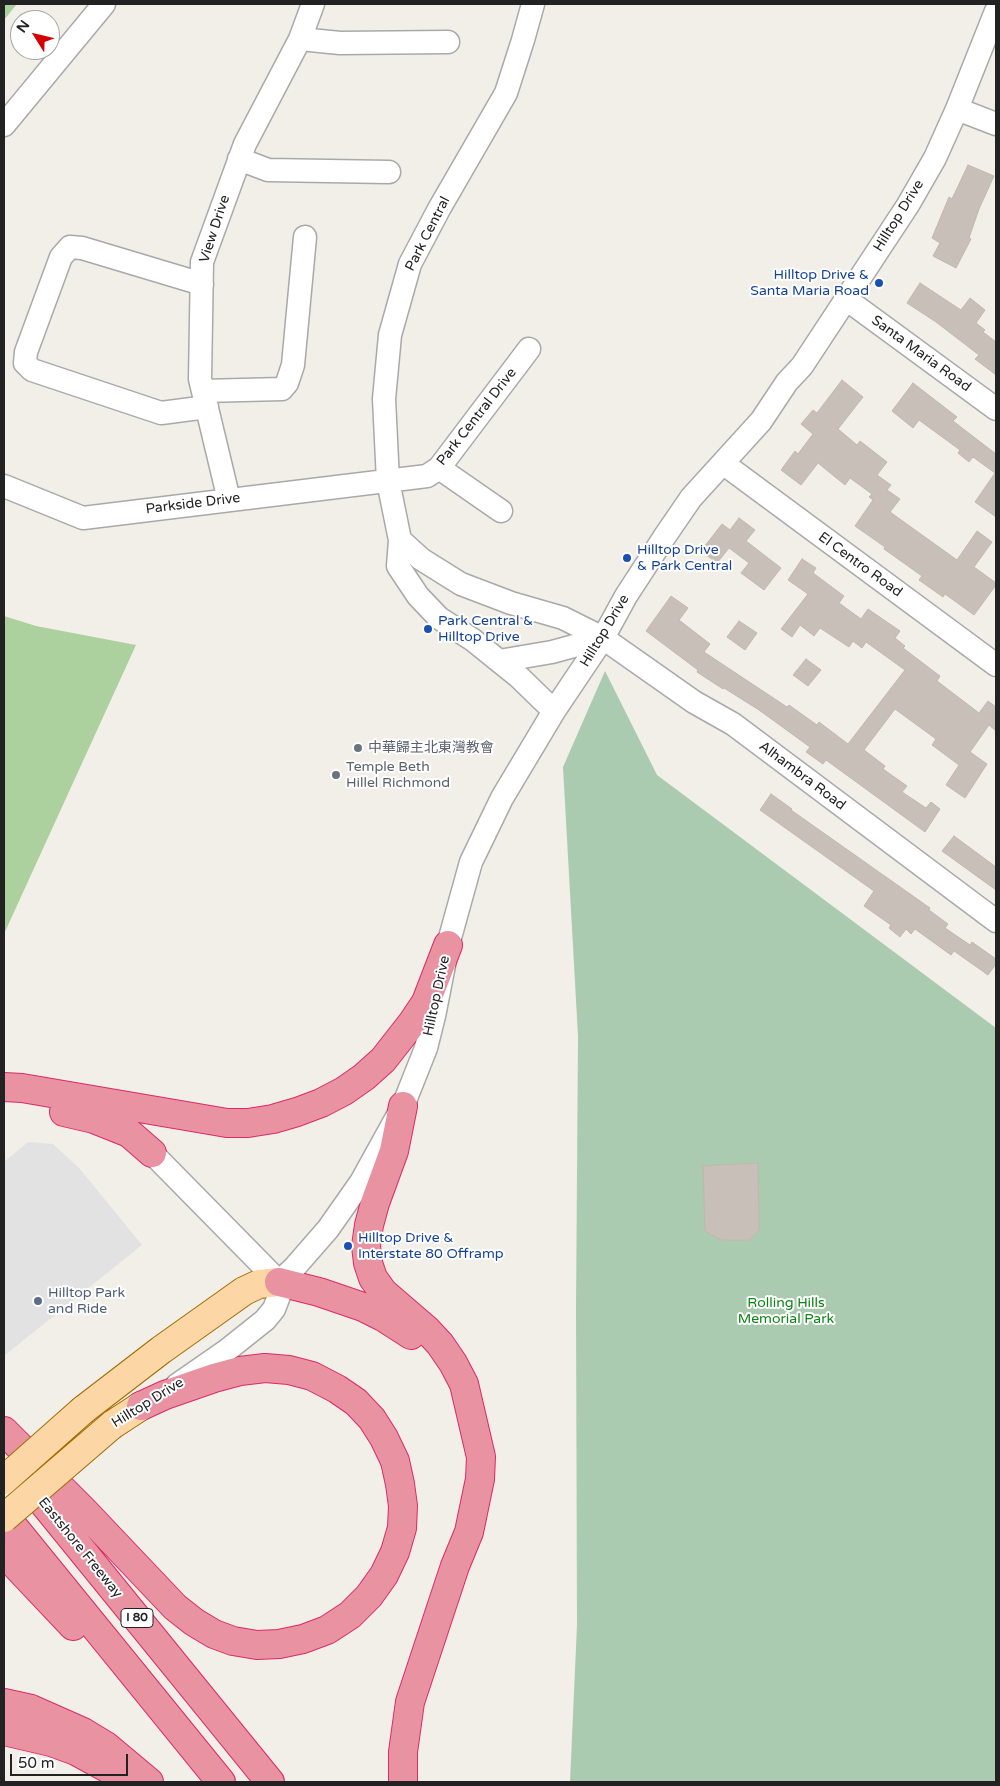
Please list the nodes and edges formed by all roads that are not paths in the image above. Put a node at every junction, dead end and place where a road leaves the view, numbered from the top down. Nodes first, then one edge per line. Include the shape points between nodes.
1 (104, 4) edge
2 (313, 4) edge
3 (533, 4) edge
4 (996, 11) edge
5 (300, 39) junction
6 (448, 42) dead end
7 (957, 110) junction
8 (996, 124) edge
9 (4, 125) edge
10 (239, 158) junction
11 (388, 172) dead end
12 (304, 237) dead end
13 (202, 284) junction
14 (846, 299) junction
15 (530, 349) dead end
16 (205, 399) junction
17 (996, 408) edge
18 (724, 464) junction
19 (439, 468) junction
20 (388, 480) junction
21 (4, 486) edge
22 (229, 500) junction
23 (501, 510) dead end
24 (400, 540) junction
25 (603, 638) junction
26 (499, 660) junction
27 (996, 665) edge
28 (554, 711) junction
29 (996, 921) edge
30 (448, 945) junction
31 (4, 1087) edge
32 (4, 1096) edge
33 (403, 1106) junction
34 (152, 1152) joint
35 (280, 1282) junction
36 (141, 1406) junction
37 (471, 1417) junction
38 (4, 1431) edge
39 (4, 1453) edge
40 (4, 1480) edge
41 (4, 1517) edge
42 (4, 1553) edge
43 (4, 1703) edge
44 (4, 1731) edge
45 (130, 1782) edge
46 (150, 1782) edge
47 (220, 1782) edge
48 (270, 1782) edge
49 (403, 1782) edge

1 - 9 street
2 - 5 street, View Drive
3 - 20 street, Park Central via 506,93 410,264 390,335 384,399
4 - 7 street, Hilltop Drive
5 - 6 street via 340,44
5 - 10 street, View Drive
7 - 8 street
7 - 14 street, Hilltop Drive via 908,205
10 - 11 street via 268,170
10 - 13 street, View Drive via 202,262
12 - 16 street via 293,365 287,383 282,389
13 - 16 street, View Drive via 200,379
13 - 16 street via 70,247 61,257 26,352 26,363 32,370 161,413
14 - 17 street, Santa Maria Road
14 - 18 street, Hilltop Drive via 802,366
15 - 19 street, Park Central Drive
16 - 22 street, View Drive
18 - 25 street, Hilltop Drive via 691,498 664,536
18 - 27 street, El Centro Road
19 - 20 street, Park Central Drive via 427,476
19 - 23 street
20 - 22 street, Parkside Drive
20 - 24 street, Park Central
21 - 22 street, Parkside Drive via 83,518
24 - 25 street via 421,559 462,584 563,618
24 - 26 street, Park Central via 398,566 418,596 439,618
25 - 26 street via 552,652
25 - 28 street, Hilltop Drive
25 - 29 street, Alhambra Road via 694,702 733,724
26 - 28 street, Park Central
28 - 30 street, Hilltop Drive via 502,798 471,862
30 - 31 highway via 426,1002 383,1060 344,1091 297,1112 257,1121 227,1123
30 - 33 street, Hilltop Drive via 426,1048
32 - 34 highway via 114,1126 129,1133
33 - 35 street, Hilltop Drive via 344,1206
33 - 37 highway via 394,1151 370,1224 366,1246 368,1263 383,1292 426,1329 453,1363 464,1384
34 - 35 street
35 - 36 street, Hilltop Drive via 279,1296 266,1320 183,1381
35 - 37 highway via 350,1302 401,1328 446,1367
35 - 40 main road, bridge via 259,1284 244,1291 161,1350 83,1410
36 - 38 highway via 214,1378 265,1368 312,1376 356,1402 372,1419 395,1461 403,1506 402,1528 395,1552 369,1596 350,1615 327,1630 303,1639 257,1645 214,1634 170,1601
36 - 41 main road, Hilltop Drive, bridge via 112,1425
37 - 49 highway via 481,1457 476,1506 410,1702 403,1752
39 - 48 highway, Eastshore Freeway / I 80
41 - 47 highway, I 80
42 - 47 highway
43 - 46 highway via 31,1709 83,1732 106,1746
44 - 45 highway via 51,1742 76,1752

